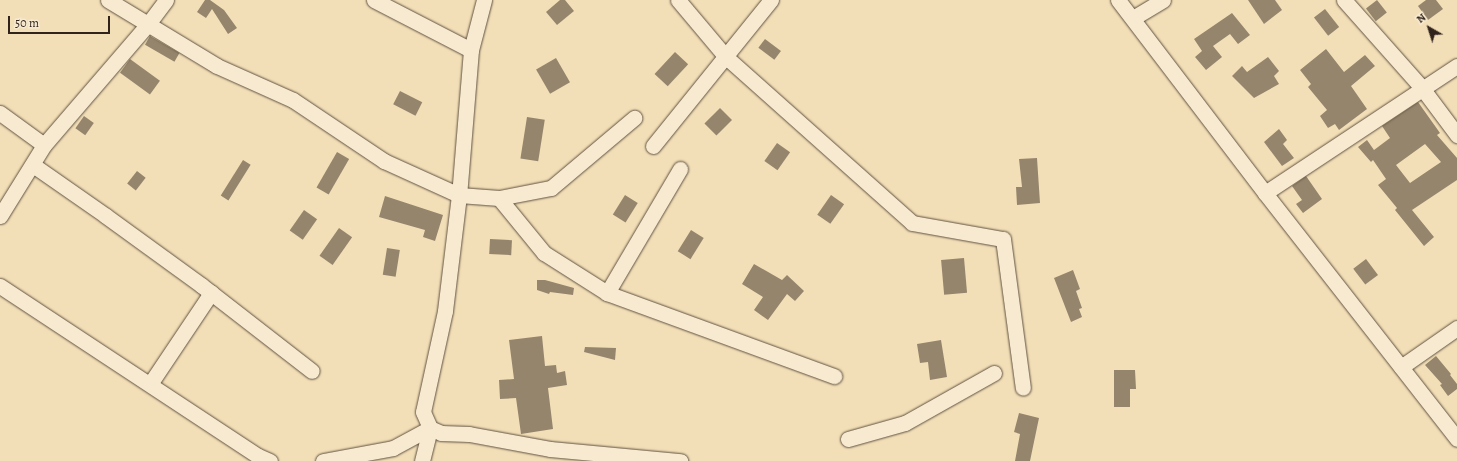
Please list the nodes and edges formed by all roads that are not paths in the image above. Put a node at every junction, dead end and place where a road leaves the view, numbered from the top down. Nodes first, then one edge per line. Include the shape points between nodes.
1 (108, 0) edge
2 (166, 0) edge
3 (374, 0) edge
4 (484, 0) edge
5 (678, 0) edge
6 (771, 0) edge
7 (1118, 0) edge
8 (1163, 0) edge
9 (1344, 0) edge
10 (1133, 18) junction
11 (148, 24) junction
12 (471, 50) junction
13 (726, 57) junction
14 (1457, 66) edge
15 (1422, 88) junction
16 (0, 114) edge
17 (634, 118) dead end
18 (1457, 135) edge
19 (44, 145) junction
20 (653, 146) dead end
21 (33, 165) junction
22 (680, 169) dead end
23 (1265, 193) junction
24 (459, 196) junction
25 (499, 198) junction
26 (0, 216) edge
27 (0, 286) edge
28 (211, 292) junction
29 (607, 293) junction
30 (1457, 328) edge
31 (1401, 367) junction
32 (312, 372) dead end
33 (994, 373) dead end
34 (834, 376) dead end
35 (150, 384) junction
36 (1023, 388) dead end
37 (430, 428) junction
38 (1457, 439) edge
39 (848, 440) dead end
40 (270, 461) edge
41 (323, 461) edge
42 (422, 461) edge
43 (680, 461) edge

1 - 11 street
2 - 11 street
3 - 12 street
4 - 12 street
5 - 13 street
6 - 13 street
7 - 10 street
8 - 10 street
9 - 15 street
10 - 23 street
11 - 19 street
11 - 24 street via 217,66 293,100 384,161
12 - 24 street
13 - 20 street
13 - 36 street via 912,223 1003,239
14 - 15 street
15 - 18 street
15 - 23 street
16 - 19 street
17 - 25 street via 551,188
19 - 21 street
21 - 26 street
21 - 28 street
22 - 29 street
23 - 31 street
24 - 25 street
24 - 37 street via 445,310 423,412
25 - 29 street via 544,253
27 - 35 street
28 - 32 street
28 - 35 street
29 - 34 street
30 - 31 street
31 - 38 street
33 - 39 street via 905,423
35 - 40 street via 258,456
37 - 41 street via 393,448
37 - 42 street
37 - 43 street via 441,433 469,434 550,449

